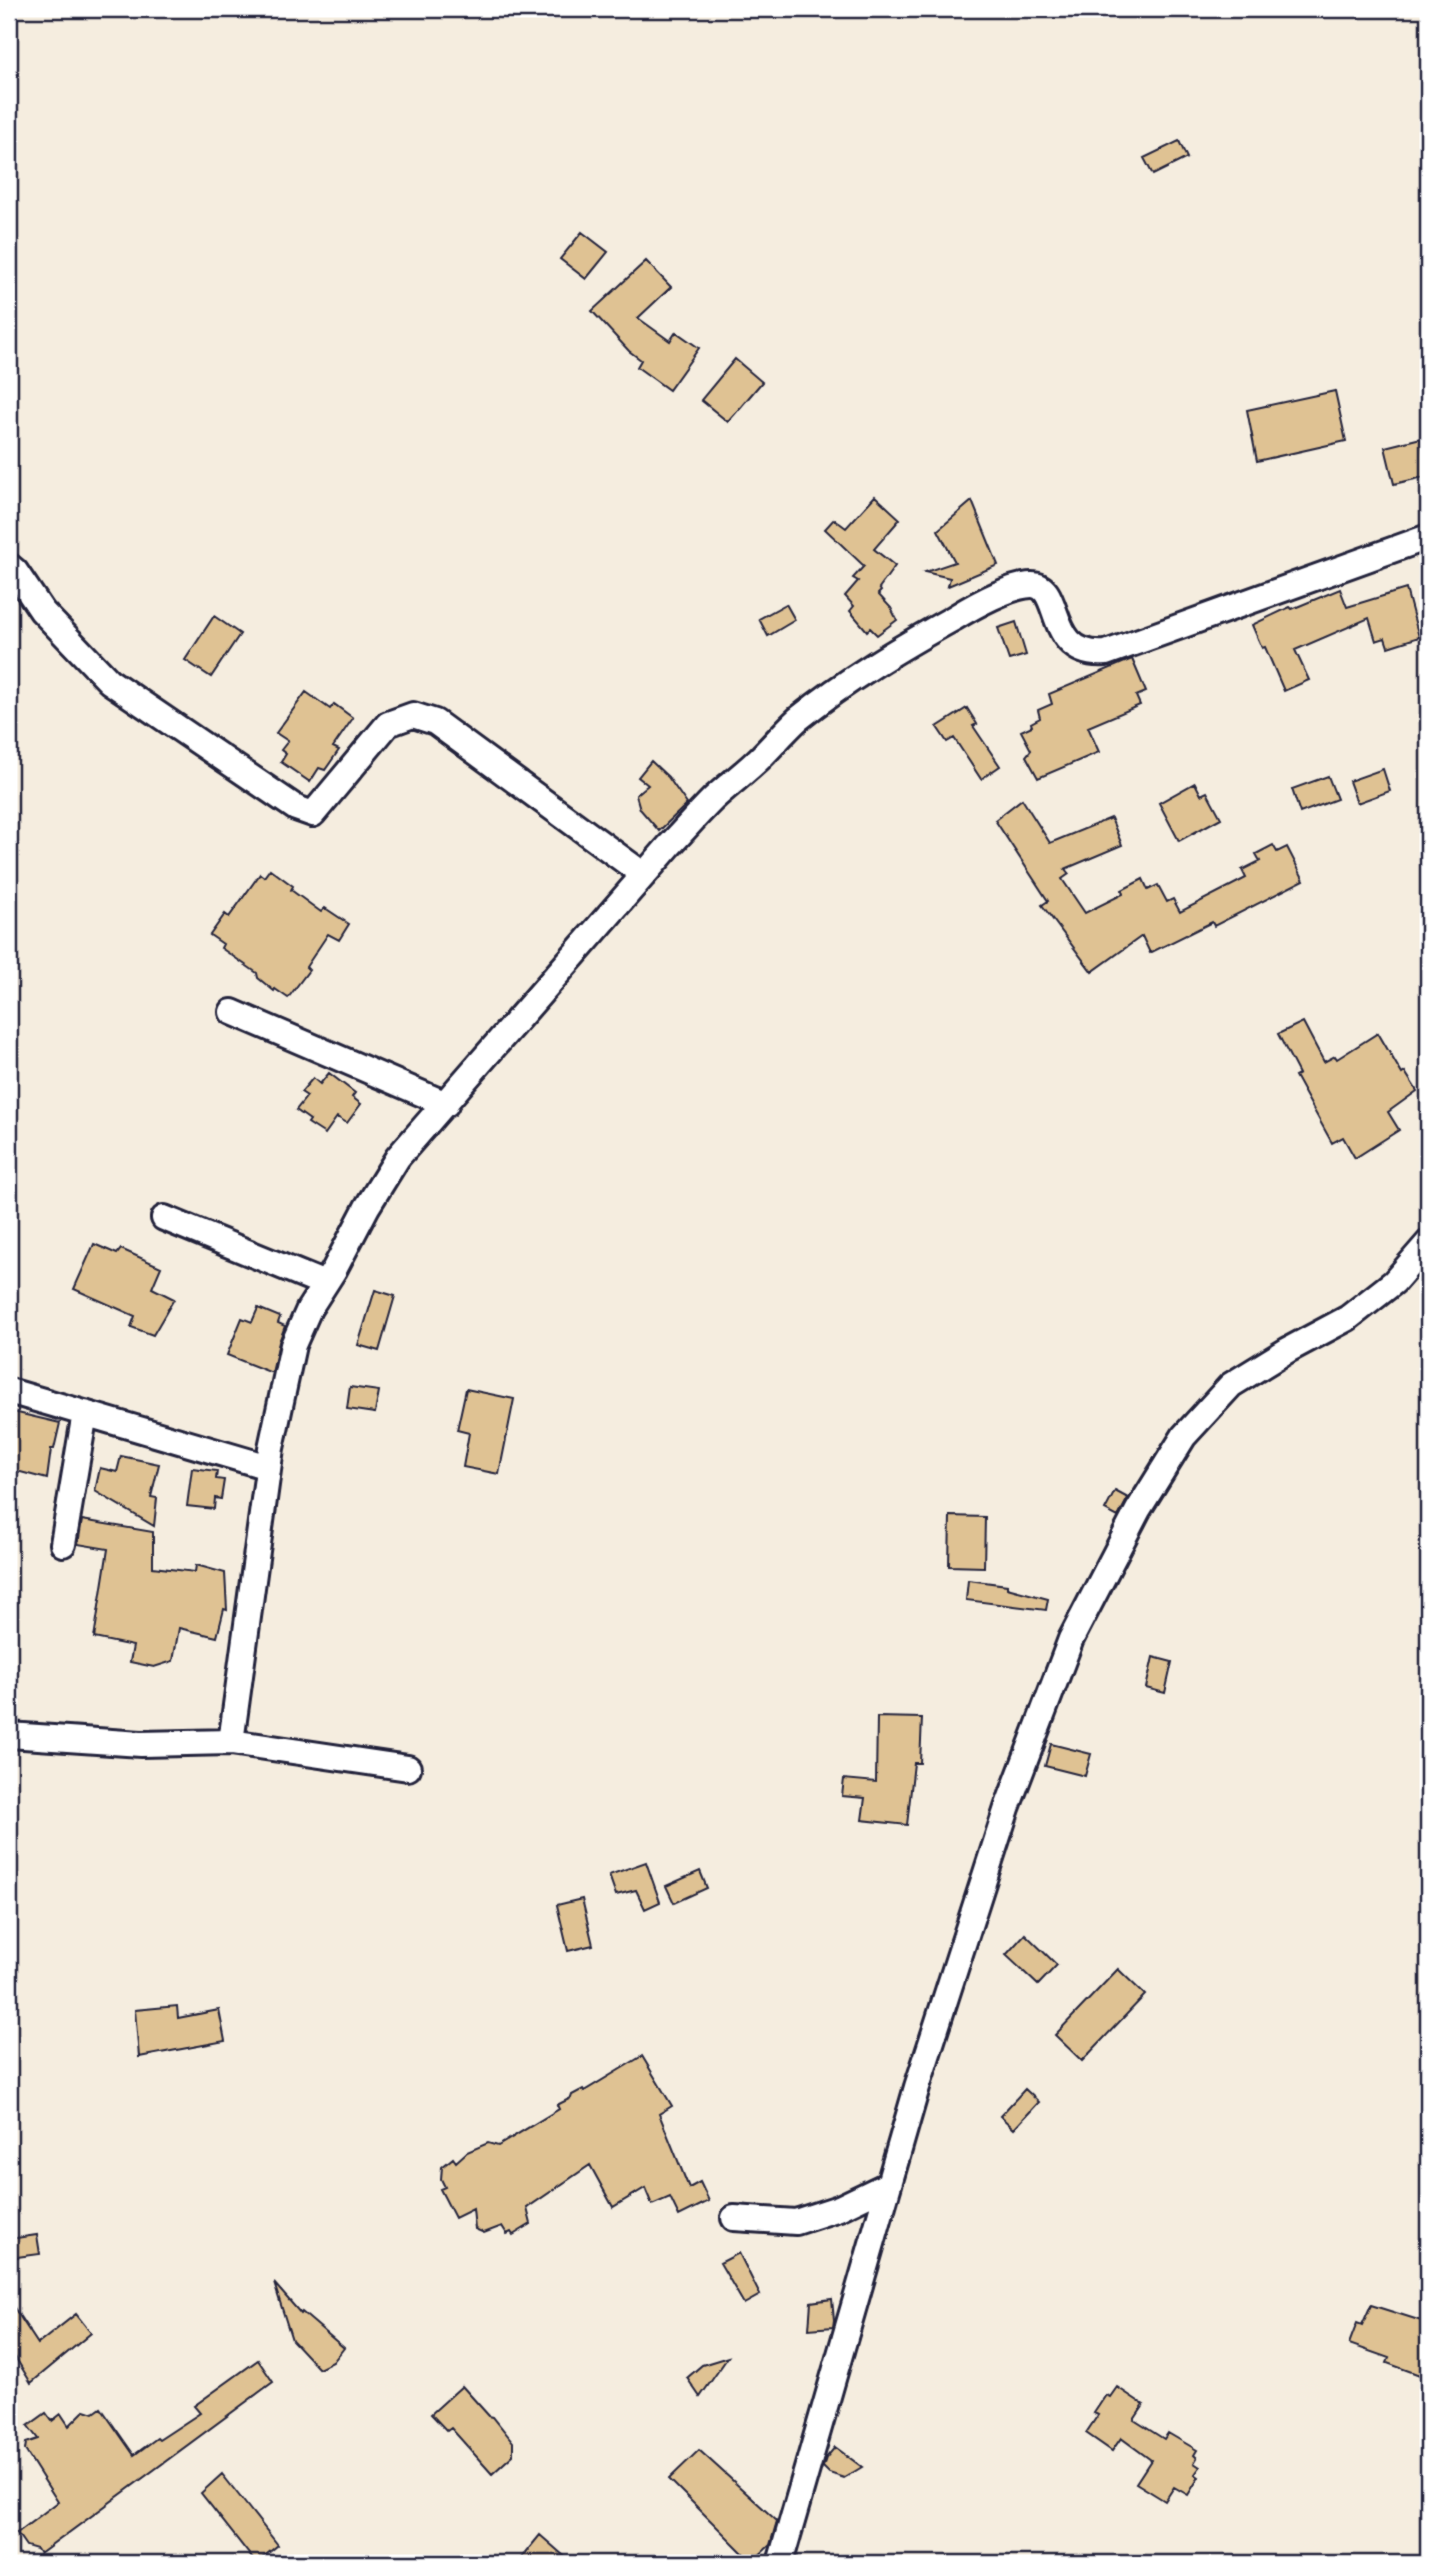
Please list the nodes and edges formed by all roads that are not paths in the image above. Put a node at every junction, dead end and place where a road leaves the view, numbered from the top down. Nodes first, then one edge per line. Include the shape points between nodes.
1 (1428, 537) edge
2 (9, 566) edge
3 (644, 875) junction
4 (232, 1012) dead end
5 (446, 1104) junction
6 (164, 1218) dead end
7 (1428, 1243) edge
8 (325, 1284) junction
9 (9, 1391) edge
10 (85, 1413) junction
11 (268, 1467) junction
12 (63, 1544) dead end
13 (9, 1735) edge
14 (231, 1742) junction
15 (408, 1768) dead end
16 (889, 2184) junction
17 (734, 2218) dead end
18 (780, 2563) edge

1 - 3 street via 1106,653 1080,651 1071,643 1041,588 1032,585 982,602 863,671 797,721 712,800
2 - 3 street via 42,611 108,681 296,808 313,814 388,724 412,715 435,722
3 - 5 street
4 - 5 street
5 - 8 street via 398,1157
6 - 8 street
7 - 16 street via 1394,1282 1348,1318 1231,1385 1184,1436 1138,1510 1071,1639 1007,1808
8 - 11 street via 293,1345
9 - 10 street
10 - 11 street
10 - 12 street
11 - 14 street
13 - 14 street via 141,1744
14 - 15 street
16 - 17 street via 796,2222
16 - 18 street

